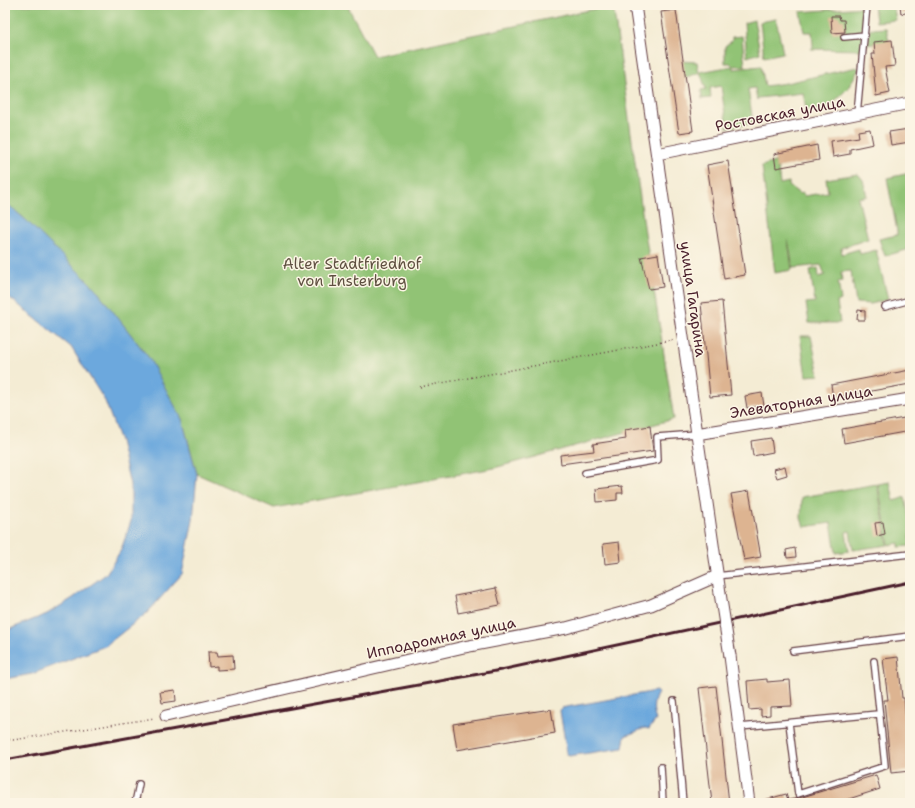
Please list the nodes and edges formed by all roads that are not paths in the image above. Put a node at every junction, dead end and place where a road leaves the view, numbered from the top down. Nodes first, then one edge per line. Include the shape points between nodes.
1 (867, 5) edge
2 (636, 6) edge
3 (865, 35) junction
4 (844, 37) dead end
5 (910, 103) edge
6 (857, 114) junction
7 (657, 154) junction
8 (910, 300) edge
9 (885, 307) dead end
10 (910, 399) edge
11 (696, 434) junction
12 (585, 473) dead end
13 (910, 554) edge
14 (717, 576) junction
15 (910, 636) edge
16 (793, 651) dead end
17 (874, 661) dead end
18 (674, 701) dead end
19 (878, 714) junction
20 (166, 716) road end
21 (789, 723) junction
22 (740, 727) junction
23 (661, 766) dead end
24 (139, 784) dead end
25 (135, 803) edge
26 (663, 803) edge
27 (683, 803) edge
28 (748, 803) edge

1 - 3 lane
2 - 7 street, улица Гагарина
3 - 4 lane
3 - 6 lane
5 - 6 street, Ростовская улица
6 - 7 street, Ростовская улица
7 - 11 street, улица Гагарина
8 - 9 lane
10 - 11 street, Элеваторная улица
11 - 12 lane via 657,436 658,460
11 - 14 street, улица Гагарина
13 - 14 lane
14 - 20 street, Ипподромная улица via 651,606 566,628 464,647
14 - 22 street, улица Гагарина, bridge
15 - 16 lane
17 - 19 lane
18 - 27 lane
19 - 21 lane
19 - 21 lane via 885,766 798,794
21 - 22 lane
22 - 28 street
23 - 26 lane
24 - 25 lane

